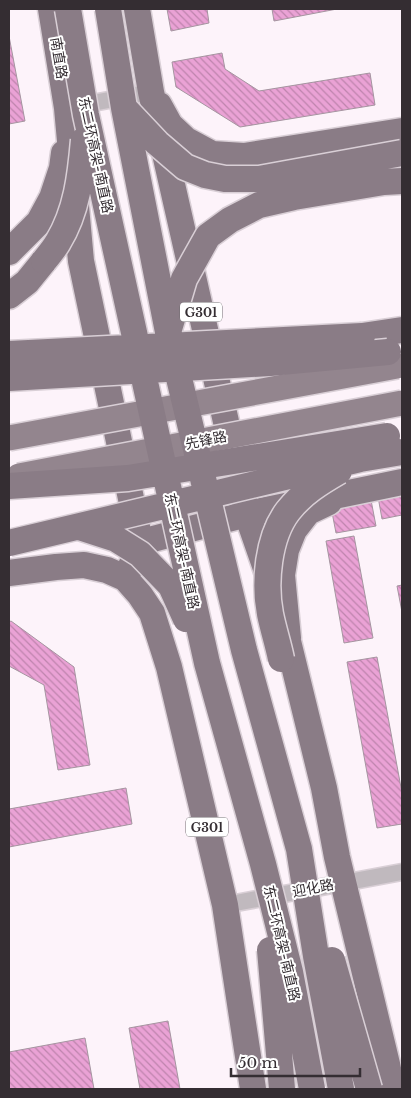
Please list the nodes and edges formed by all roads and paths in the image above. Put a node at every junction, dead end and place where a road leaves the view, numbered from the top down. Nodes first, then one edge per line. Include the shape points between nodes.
1 (51, 9) edge
2 (68, 9) edge
3 (108, 9) edge
4 (137, 9) edge
5 (151, 92) junction
6 (124, 108) junction
7 (77, 111) junction
8 (402, 131) edge
9 (402, 153) edge
10 (402, 181) edge
11 (9, 252) edge
12 (44, 261) junction
13 (9, 276) edge
14 (9, 296) edge
15 (402, 330) edge
16 (168, 332) junction
17 (9, 354) edge
18 (396, 356) edge
19 (9, 378) edge
20 (402, 403) edge
21 (402, 433) edge
22 (9, 438) edge
23 (402, 452) edge
24 (360, 459) junction
25 (9, 478) edge
26 (402, 482) edge
27 (9, 486) edge
28 (351, 492) junction
29 (247, 514) junction
30 (9, 526) edge
31 (9, 543) edge
32 (141, 546) junction
33 (9, 573) edge
34 (125, 578) junction
35 (285, 649) junction
36 (207, 663) junction
37 (299, 849) junction
38 (263, 864) junction
39 (402, 872) edge
40 (344, 882) junction
41 (224, 905) junction
42 (253, 1089) edge
43 (282, 1089) edge
44 (312, 1089) edge
45 (341, 1089) edge
46 (369, 1089) edge
47 (392, 1089) edge

1 - 7 highway, 南直路
2 - 7 highway, 东二环高架-南直路, bridge
3 - 6 highway, 东二环高架-南直路, bridge
4 - 5 highway, G301
5 - 7 street
5 - 8 highway via 170,125 186,140 212,154 244,156
5 - 29 highway, G301
6 - 9 highway, bridge via 185,167 224,179 259,178
6 - 16 highway, 东二环高架-南直路, bridge
7 - 11 highway via 52,198 40,222
7 - 12 highway, bridge via 80,180 71,215
7 - 32 highway via 81,261
7 - 36 highway, 东二环高架-南直路, bridge
10 - 16 highway, bridge via 259,204 230,220 208,236 184,279
12 - 13 highway
12 - 14 highway via 27,282
15 - 17 highway, bridge via 362,336
16 - 37 highway, 东二环高架-南直路, bridge via 244,650
18 - 19 highway, bridge
18 - 22 main road, bridge
20 - 25 main road, 先锋路, bridge
21 - 27 highway, bridge via 128,478
23 - 24 highway, bridge
24 - 31 highway, bridge
24 - 35 highway, bridge via 316,484 280,523 267,586 270,614
26 - 28 highway
28 - 29 highway
28 - 35 highway via 308,512 294,530 286,550 282,575
29 - 32 highway via 153,539
29 - 35 highway, G301 via 269,577
30 - 36 highway, bridge via 63,523 116,539 140,554 171,586
32 - 34 highway
33 - 34 highway via 84,565
34 - 41 highway, G301 via 152,613 169,667
35 - 40 highway via 309,774
36 - 38 highway, 东二环高架-南直路, bridge
37 - 45 highway, 东二环高架-南直路, bridge
37 - 46 highway, bridge
38 - 43 highway, bridge
38 - 44 highway, 东二环高架-南直路, bridge via 290,972
39 - 40 street, 迎化路
40 - 41 street, 迎化路
40 - 47 highway
41 - 42 highway, G301

